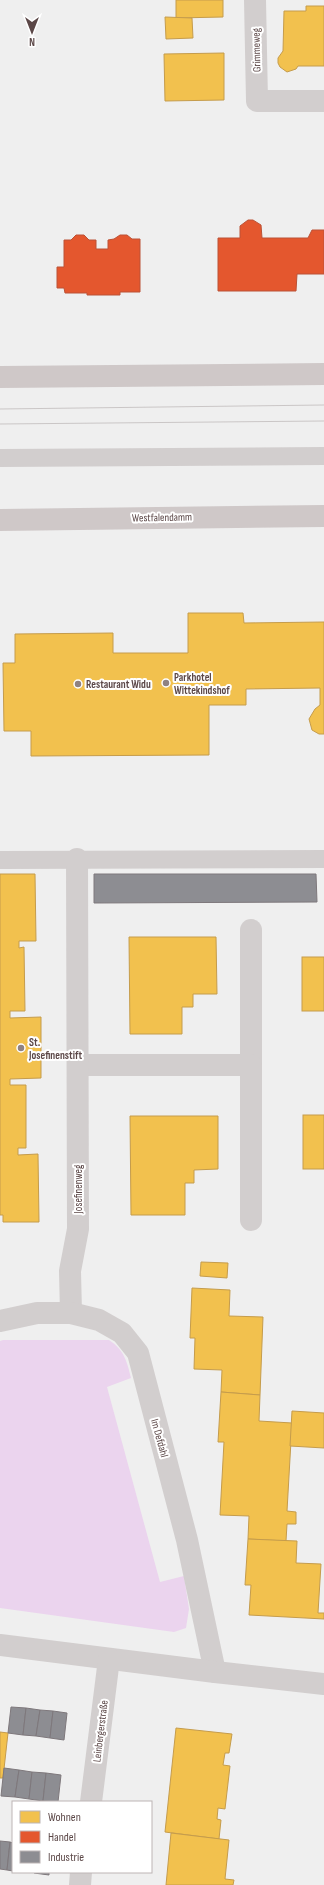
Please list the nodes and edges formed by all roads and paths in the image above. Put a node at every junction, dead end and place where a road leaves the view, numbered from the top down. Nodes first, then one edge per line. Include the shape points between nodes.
1 (255, 0) edge
2 (324, 101) edge
3 (324, 374) edge
4 (0, 377) edge
5 (324, 456) edge
6 (0, 458) edge
7 (324, 516) edge
8 (0, 520) edge
9 (77, 859) junction
10 (324, 859) edge
11 (0, 860) edge
12 (251, 930) dead end
13 (78, 1065) junction
14 (251, 1065) junction
15 (251, 1220) dead end
16 (71, 1313) junction
17 (0, 1321) edge
18 (0, 1645) edge
19 (109, 1659) junction
20 (214, 1672) junction
21 (324, 1684) edge
22 (91, 1801) edge
23 (81, 1873) edge
24 (80, 1885) edge

1 - 2 street, Grimmeweg via 257,101
3 - 4 main road
5 - 6 lane
7 - 8 main road, Westfalendamm
9 - 10 lane
9 - 11 lane
9 - 13 street, Josefinenweg
12 - 14 street
13 - 14 street
13 - 16 street, Josefinenweg via 78,1229 70,1271
14 - 15 street
16 - 17 street, Im Defdahl via 37,1313
16 - 20 street, Im Defdahl via 99,1320 122,1333 138,1353 187,1540
18 - 19 street
19 - 20 street
19 - 22 street, Leinbergerstraße
20 - 21 street
23 - 24 street

